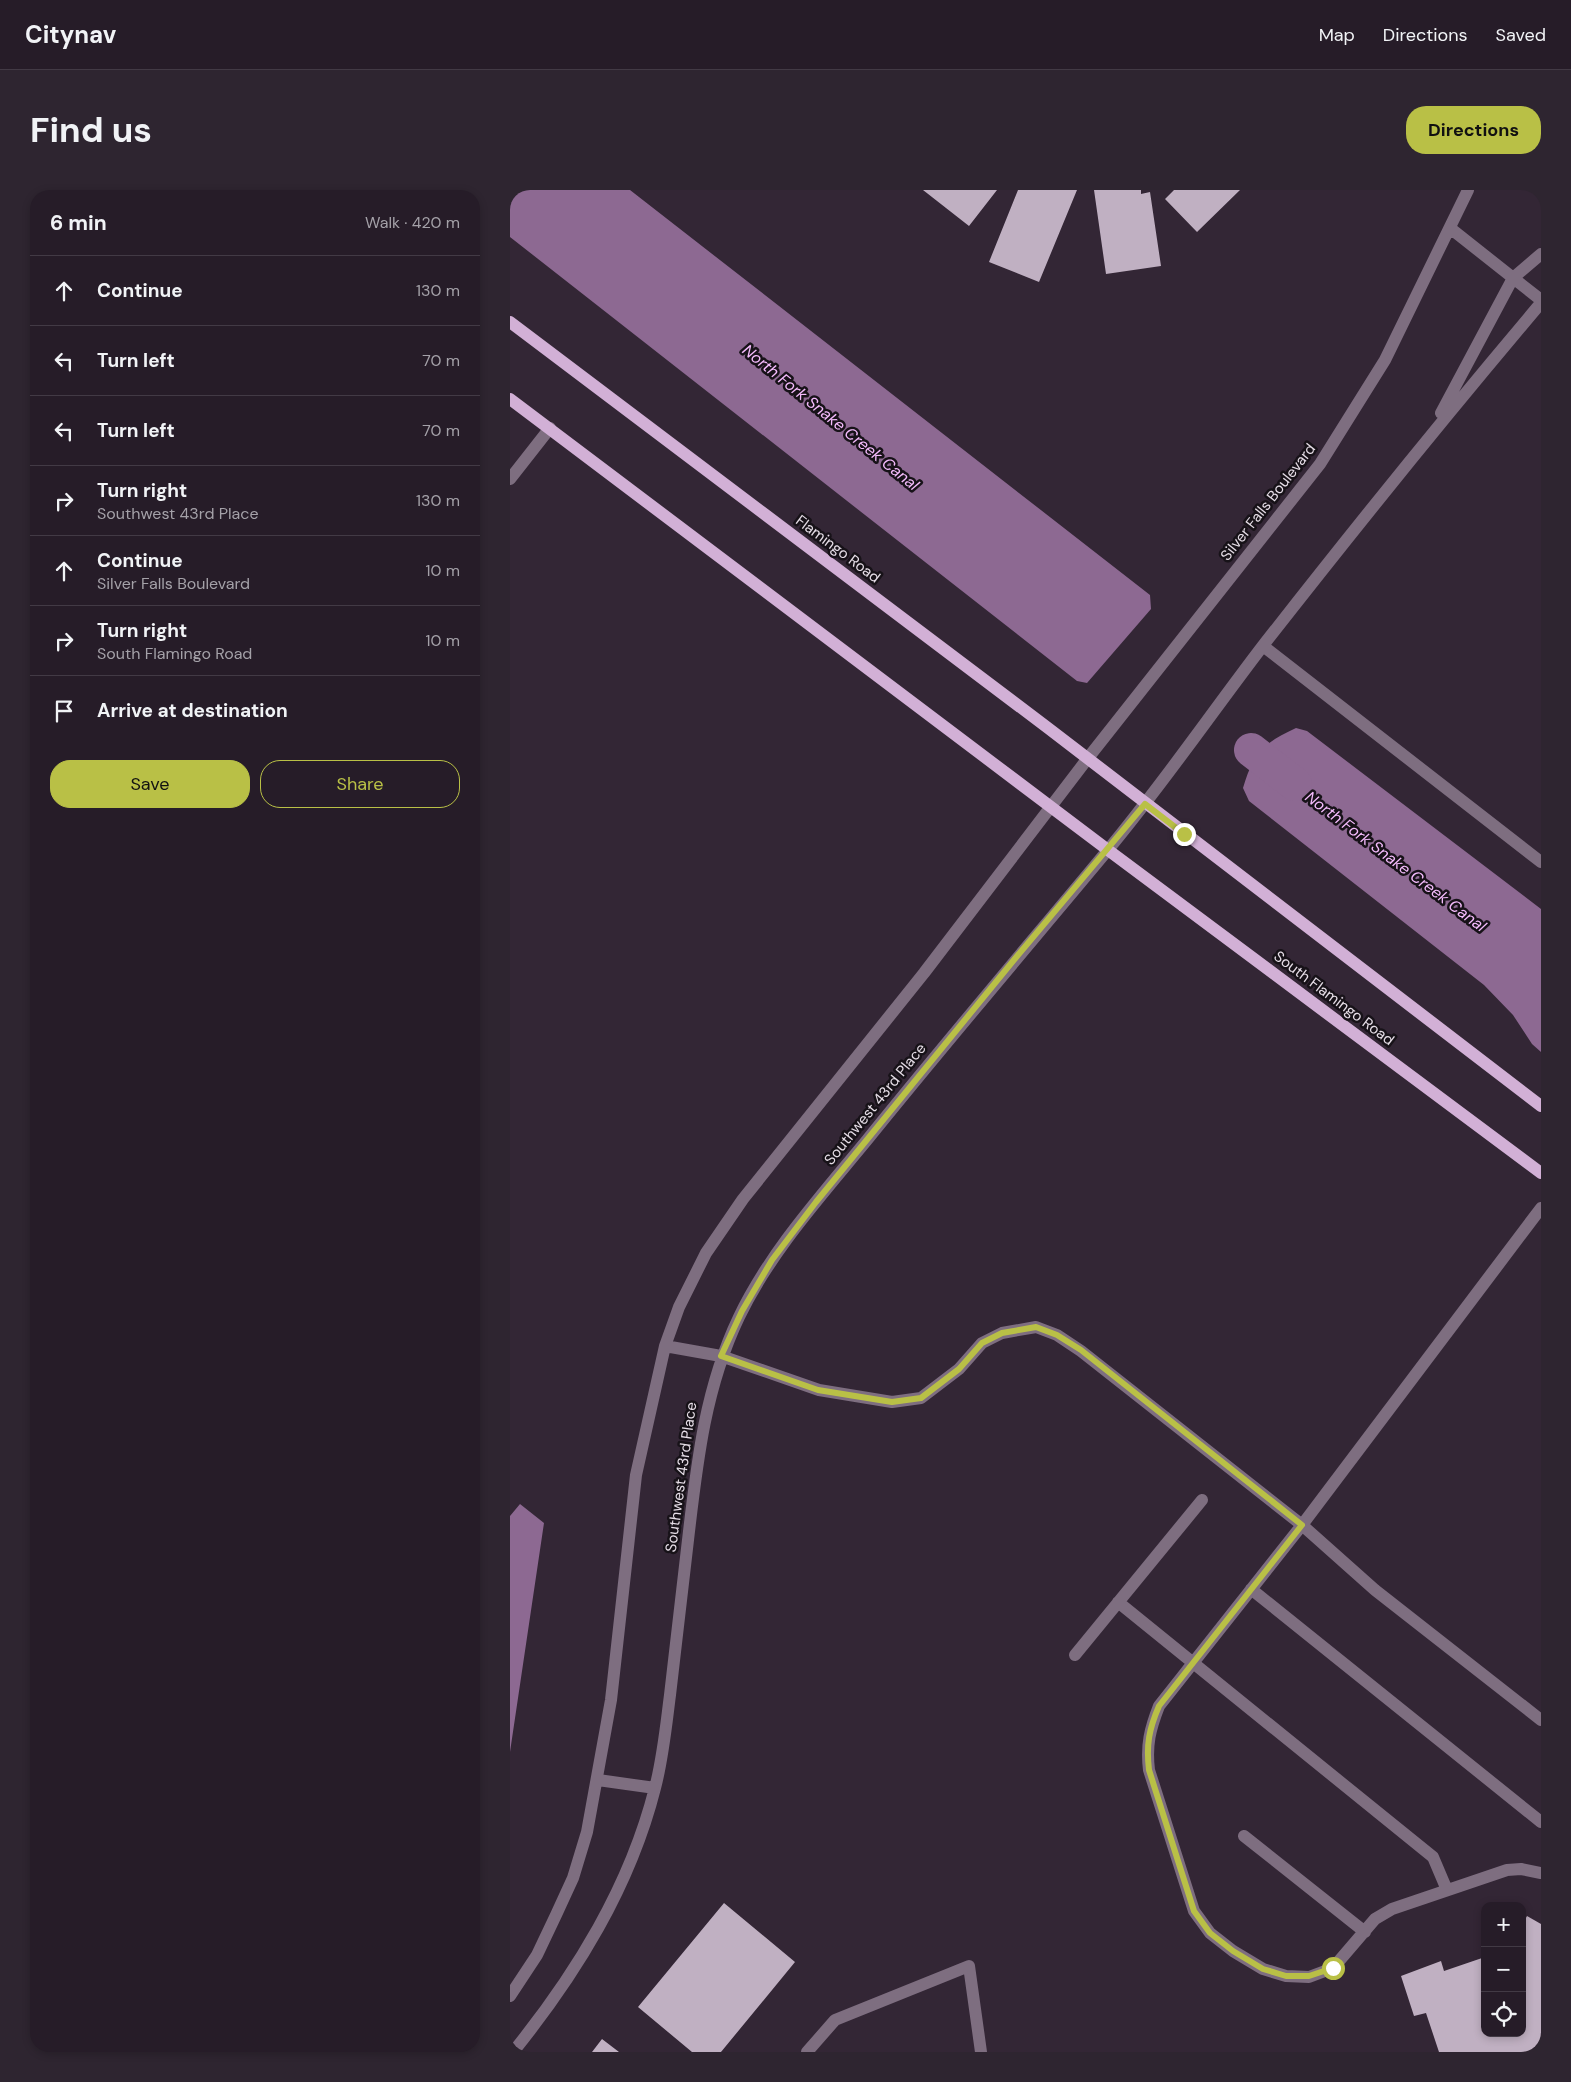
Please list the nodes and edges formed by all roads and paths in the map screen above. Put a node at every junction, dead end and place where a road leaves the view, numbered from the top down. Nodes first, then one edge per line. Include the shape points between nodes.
1 (1468, 190) edge
2 (1450, 228) junction
3 (1541, 254) edge
4 (1513, 278) junction
5 (1541, 302) edge
6 (510, 322) edge
7 (510, 399) edge
8 (550, 428) junction
9 (1430, 435) junction
10 (510, 479) edge
11 (1263, 646) junction
12 (1088, 758) junction
13 (1145, 804) junction
14 (1052, 807) junction
15 (1108, 850) junction
16 (1541, 862) edge
17 (1541, 1106) edge
18 (1541, 1173) edge
19 (1541, 1208) edge
20 (665, 1346) junction
21 (721, 1356) junction
22 (1202, 1500) dead end
23 (1302, 1525) junction
24 (1251, 1589) junction
25 (1118, 1602) junction
26 (1075, 1655) dead end
27 (1193, 1663) junction
28 (1541, 1720) edge
29 (598, 1780) junction
30 (655, 1788) junction
31 (1541, 1822) edge
32 (1244, 1836) dead end
33 (1540, 1871) edge
34 (1447, 1890) junction
35 (1365, 1932) junction
36 (510, 1996) edge
37 (513, 2052) edge
38 (807, 2052) edge
39 (982, 2052) edge

1 - 2 street, Silver Falls Boulevard
2 - 4 street
2 - 12 street, Silver Falls Boulevard via 1386,360 1320,464
3 - 4 street
4 - 5 street
4 - 9 street
5 - 9 street
6 - 12 main road, Flamingo Road
7 - 8 main road
8 - 10 street
8 - 14 main road
9 - 11 street
11 - 13 street
11 - 16 street
12 - 13 main road, Flamingo Road
12 - 14 street, Silver Falls Boulevard
13 - 15 street
13 - 17 main road
14 - 15 main road
14 - 20 street via 743,1199 706,1253 679,1307
15 - 18 main road, South Flamingo Road
15 - 21 street, Southwest 43rd Place via 1018,955 788,1238 742,1311
19 - 23 street
20 - 21 street
20 - 29 street via 636,1475 611,1700
21 - 23 street via 818,1390 892,1402 921,1398 959,1369 982,1343 1002,1333 1036,1327 1081,1350
21 - 30 street, Southwest 43rd Place via 701,1436 666,1726
22 - 25 street
23 - 24 street
23 - 28 street via 1375,1590
24 - 27 street
24 - 31 street
25 - 26 street
25 - 27 street
27 - 34 street via 1433,1857
27 - 35 street via 1159,1706 1146,1750 1149,1770 1194,1911 1210,1933 1233,1951 1263,1969 1286,1976 1309,1976 1333,1968
29 - 30 street
29 - 36 street via 573,1878 537,1955
30 - 37 street, Southwest 43rd Place via 635,1848 594,1936 546,2010
32 - 35 street
33 - 34 street via 1506,1870
34 - 35 street via 1392,1909 1375,1920
38 - 39 street via 835,2020 969,1966

